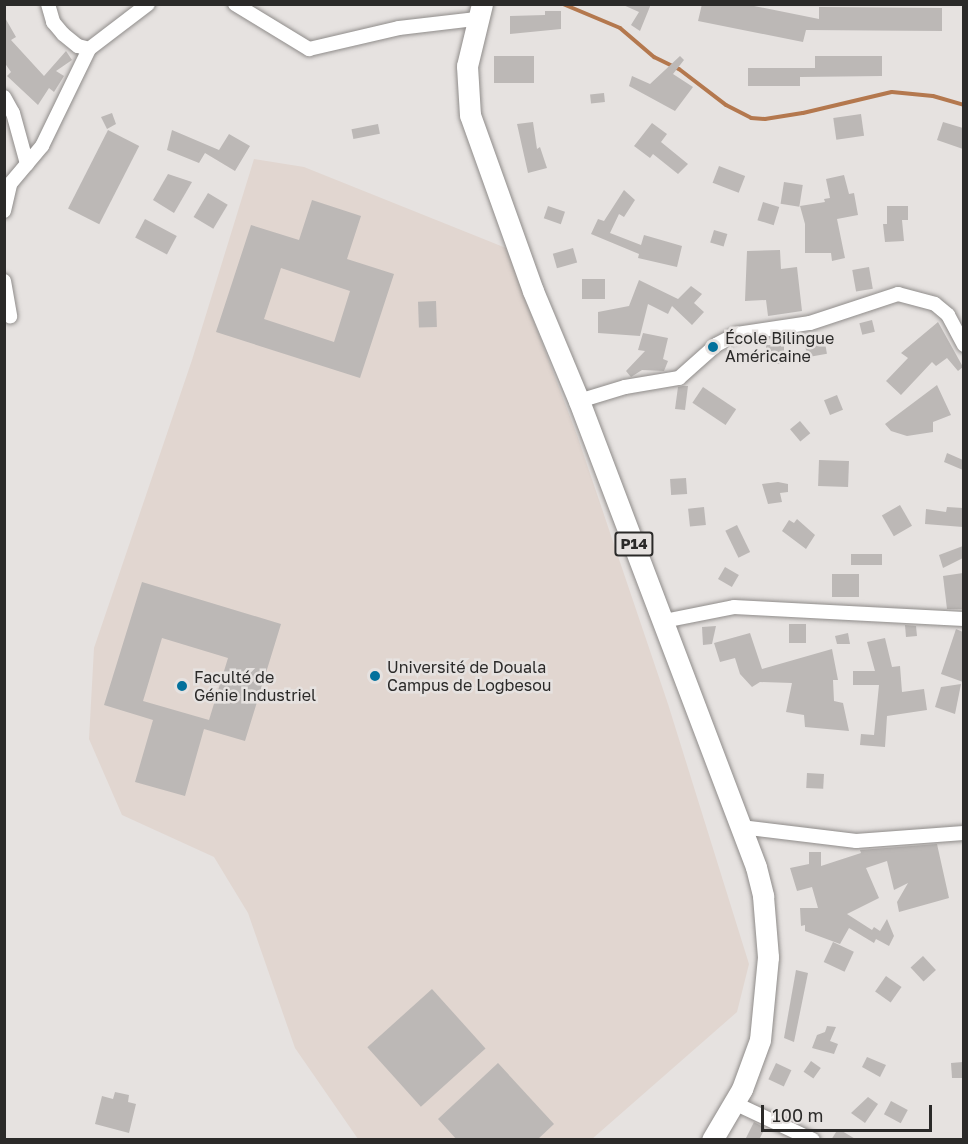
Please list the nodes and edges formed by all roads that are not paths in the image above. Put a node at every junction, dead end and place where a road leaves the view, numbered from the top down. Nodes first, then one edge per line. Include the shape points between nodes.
1 (48, 4) edge
2 (148, 4) edge
3 (235, 4) edge
4 (479, 12) edge
5 (89, 49) junction
6 (4, 97) edge
7 (27, 164) junction
8 (8, 185) edge
9 (4, 211) edge
10 (4, 281) edge
11 (10, 316) dead end
12 (963, 345) edge
13 (579, 401) junction
14 (963, 619) edge
15 (664, 621) junction
16 (741, 827) junction
17 (963, 833) edge
18 (734, 1104) junction
19 (712, 1140) edge
20 (813, 1140) edge

1 - 5 street via 53,22 63,34
2 - 5 street
3 - 4 street via 309,48
4 - 13 main road, P14 via 467,66 470,115 533,291
5 - 7 street via 42,146
6 - 7 street via 13,113
7 - 8 street
8 - 9 street
10 - 11 street
12 - 13 street via 948,315 935,304 898,294 810,323 737,334 716,345 679,378 625,387
13 - 15 main road, P14
14 - 15 street via 734,607
15 - 16 main road, P14
16 - 17 street via 856,841
16 - 18 main road, P14 via 763,896 768,957 760,1040
18 - 19 main road, P14
18 - 20 street

